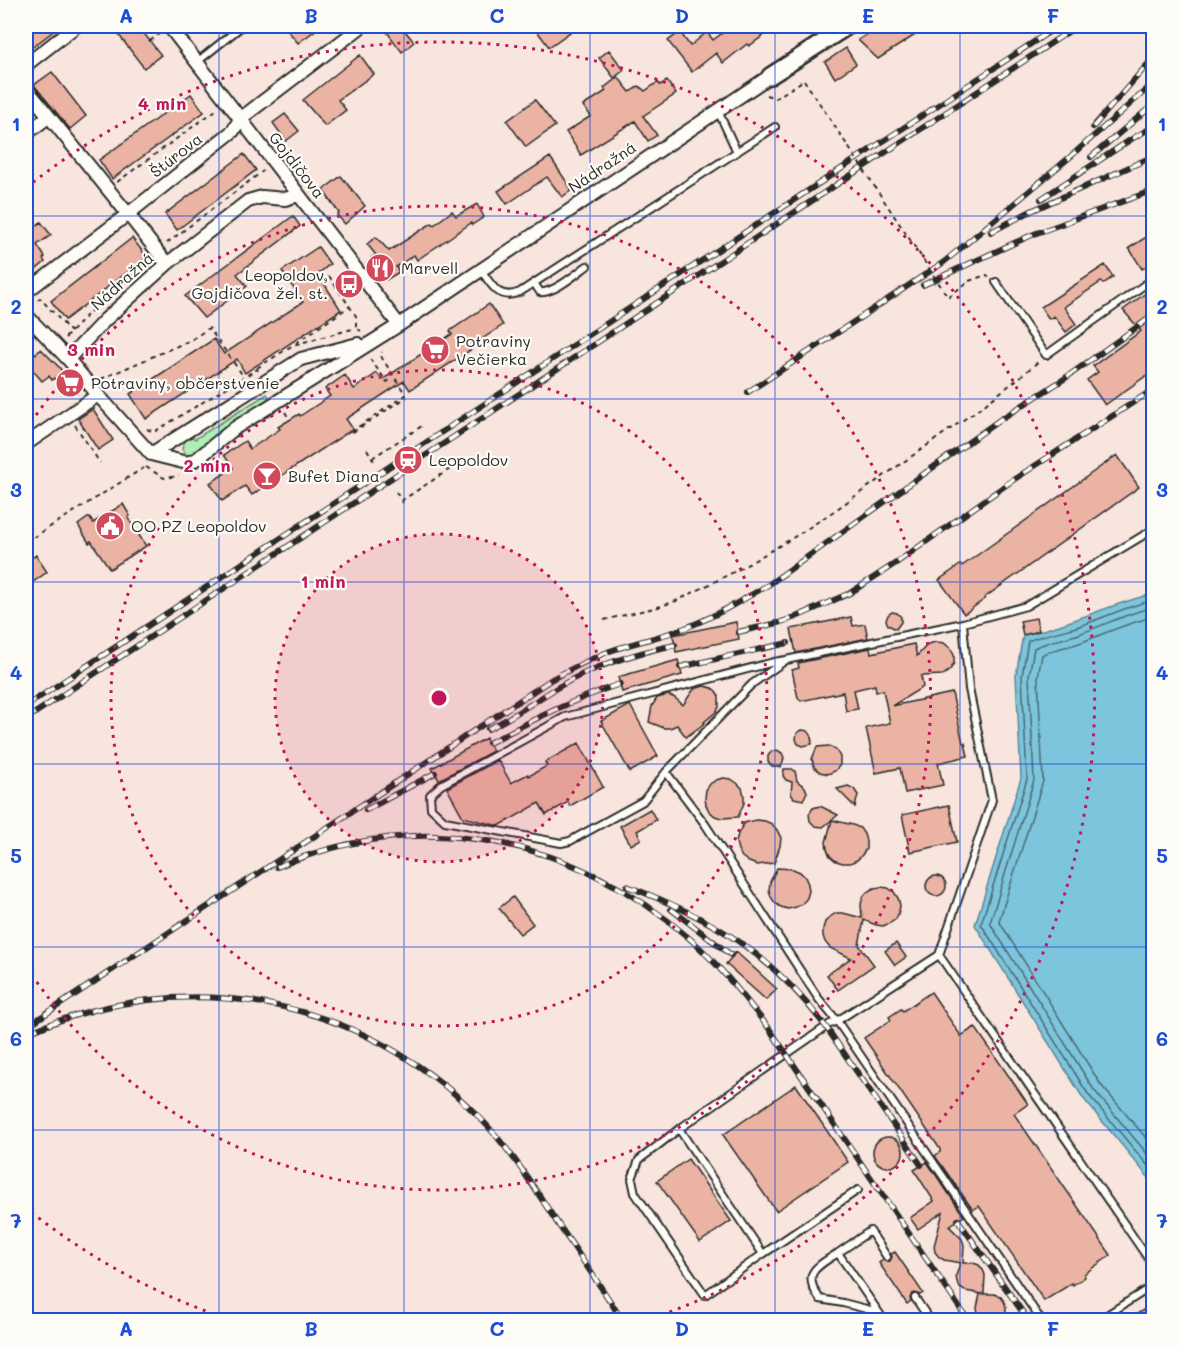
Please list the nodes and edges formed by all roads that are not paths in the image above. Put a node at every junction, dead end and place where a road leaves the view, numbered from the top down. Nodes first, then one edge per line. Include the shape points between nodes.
1 (76, 26) edge
2 (169, 26) edge
3 (242, 26) edge
4 (362, 26) edge
5 (848, 26) edge
6 (197, 62) junction
7 (26, 68) edge
8 (770, 76) joint
9 (26, 88) edge
10 (718, 111) junction
11 (48, 117) junction
12 (240, 119) junction
13 (775, 127) dead end
14 (26, 134) edge
15 (737, 152) junction
16 (299, 195) junction
17 (128, 214) junction
18 (161, 257) junction
19 (587, 266) dead end
20 (481, 270) junction
21 (1154, 278) edge
22 (996, 282) road end
23 (534, 283) junction
24 (26, 291) edge
25 (28, 310) edge
26 (399, 325) junction
27 (376, 338) junction
28 (68, 359) junction
29 (101, 390) junction
30 (26, 444) edge
31 (152, 453) junction
32 (1154, 529) edge
33 (963, 623) junction
34 (786, 660) junction
35 (666, 772) junction
36 (939, 956) junction
37 (837, 1021) junction
38 (679, 1130) junction
39 (858, 1190) dead end
40 (838, 1253) junction
41 (763, 1254) junction
42 (887, 1257) dead end
43 (1154, 1267) edge
44 (1154, 1285) edge
45 (915, 1299) dead end
46 (878, 1312) junction
47 (884, 1320) edge
48 (930, 1320) edge
49 (1041, 1320) edge
50 (1099, 1320) edge

1 - 7 street
2 - 6 street, Gojdičova
3 - 6 lane
4 - 12 street, Štúrova
5 - 8 street, Nádražná
6 - 12 street, Gojdičova
8 - 10 street, Nádražná
9 - 11 street
10 - 15 lane
10 - 20 street, Nádražná
11 - 14 street
11 - 17 street
12 - 16 street, Gojdičova
12 - 17 street, Štúrova via 233,131
13 - 15 lane
15 - 23 lane
16 - 18 street, Nádražná via 248,201
16 - 26 street, Gojdičova
17 - 18 street
17 - 24 street, Štúrova
18 - 28 street, Nádražná
19 - 23 lane via 544,293
20 - 23 lane via 494,288 508,295
20 - 26 street, Nádražná
21 - 22 lane via 1046,355
25 - 28 street
26 - 27 street, Nádražná
27 - 31 street, Nádražná via 301,359
27 - 31 street, Nádražná via 235,428 197,459 187,463
28 - 29 street
29 - 30 street
29 - 31 street
32 - 33 lane via 1026,606
33 - 34 lane
33 - 36 lane via 969,689 992,800
34 - 35 lane via 752,684
34 - 35 lane via 565,717 441,784 430,795 431,808 445,821 561,843 643,801
35 - 37 lane
36 - 37 lane
36 - 43 lane
37 - 38 lane
37 - 49 lane
38 - 41 lane
38 - 41 lane via 639,1161 632,1179 635,1193 705,1295
39 - 41 lane
40 - 42 lane via 870,1232
40 - 46 lane
40 - 46 lane via 812,1274 812,1287 820,1299
44 - 50 lane
45 - 48 lane
46 - 47 lane

